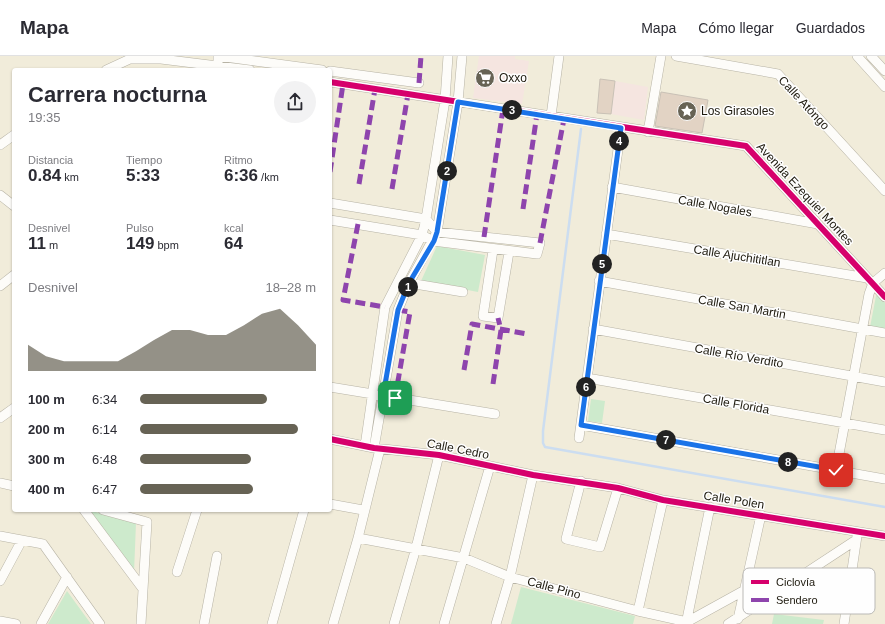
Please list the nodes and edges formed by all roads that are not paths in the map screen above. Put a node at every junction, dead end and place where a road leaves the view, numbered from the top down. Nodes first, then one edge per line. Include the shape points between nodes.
1 (448, 56) edge
2 (462, 56) edge
3 (559, 56) edge
4 (661, 56) edge
5 (676, 56) edge
6 (857, 56) edge
7 (871, 56) edge
8 (128, 57) edge
9 (208, 60) edge
10 (218, 61) edge
11 (109, 68) edge
12 (234, 68) edge
13 (299, 68) edge
14 (332, 71) edge
15 (885, 71) edge
16 (332, 82) edge
17 (419, 83) dead end
18 (885, 87) edge
19 (445, 100) junction
20 (458, 102) junction
21 (551, 116) junction
22 (621, 128) junction
23 (648, 132) junction
24 (12, 136) edge
25 (0, 145) edge
26 (612, 187) junction
27 (885, 191) edge
28 (0, 196) edge
29 (332, 204) edge
30 (12, 205) edge
31 (426, 219) junction
32 (332, 220) edge
33 (818, 224) junction
34 (437, 232) junction
35 (606, 234) junction
36 (422, 235) junction
37 (434, 241) junction
38 (493, 250) junction
39 (509, 252) junction
40 (885, 273) edge
41 (12, 277) edge
42 (870, 280) junction
43 (599, 281) junction
44 (409, 283) junction
45 (0, 286) edge
46 (883, 291) edge
47 (463, 292) dead end
48 (869, 294) junction
49 (862, 328) junction
50 (593, 329) junction
51 (885, 333) edge
52 (853, 377) junction
53 (587, 378) junction
54 (885, 382) edge
55 (332, 387) edge
56 (372, 394) junction
57 (383, 396) junction
58 (12, 409) edge
59 (495, 414) dead end
60 (0, 418) edge
61 (844, 422) junction
62 (581, 425) junction
63 (885, 430) edge
64 (579, 438) dead end
65 (332, 440) edge
66 (373, 447) junction
67 (439, 455) junction
68 (490, 466) junction
69 (836, 470) junction
70 (533, 475) junction
71 (885, 479) edge
72 (581, 481) junction
73 (0, 483) edge
74 (12, 486) edge
75 (618, 488) junction
76 (663, 500) junction
77 (332, 504) edge
78 (710, 507) junction
79 (363, 510) junction
80 (85, 512) edge
81 (110, 512) edge
82 (196, 512) edge
83 (303, 512) edge
84 (761, 515) junction
85 (0, 536) edge
86 (857, 536) junction
87 (885, 536) edge
88 (358, 538) junction
89 (22, 540) junction
90 (416, 548) junction
91 (217, 556) dead end
92 (464, 558) junction
93 (750, 568) edge
94 (812, 568) edge
95 (852, 568) edge
96 (177, 572) dead end
97 (510, 577) junction
98 (67, 578) junction
99 (0, 581) edge
100 (143, 589) junction
101 (743, 591) edge
102 (743, 598) edge
103 (638, 611) junction
104 (747, 614) edge
105 (845, 614) edge
106 (0, 621) edge
107 (737, 621) edge
108 (687, 623) edge
109 (16, 624) edge
110 (41, 624) edge
111 (100, 624) edge
112 (140, 624) edge
113 (204, 624) edge
114 (272, 624) edge
115 (333, 624) edge
116 (394, 624) edge
117 (444, 624) edge
118 (496, 624) edge
119 (728, 624) edge
120 (844, 624) edge

1 - 19 street
2 - 20 street
3 - 21 street
4 - 23 street
5 - 27 street, Calle Atóngo via 778,74
6 - 18 street
7 - 15 street
8 - 9 street
8 - 11 street
9 - 10 street
10 - 12 street
10 - 13 street
14 - 17 street
16 - 19 street, Avenida Ezequiel Montes
19 - 20 street, Avenida Ezequiel Montes
19 - 31 street
20 - 21 street, Avenida Ezequiel Montes
20 - 34 street
21 - 22 street, Avenida Ezequiel Montes
22 - 23 street, Avenida Ezequiel Montes
22 - 26 street
23 - 33 street, Avenida Ezequiel Montes via 746,146
24 - 25 street
26 - 33 street, Calle Nogales
26 - 35 street
28 - 30 street
29 - 31 street
31 - 34 street
31 - 36 street
32 - 36 street
33 - 42 street, Avenida Ezequiel Montes
34 - 37 street
34 - 39 street via 540,244 536,254
35 - 42 street, Calle Ajuchititlan
35 - 43 street
36 - 37 street
36 - 56 street via 385,307
37 - 38 street
37 - 44 street
38 - 39 street
38 - 39 street via 483,316 498,318
40 - 42 street
41 - 45 street
42 - 46 street, Avenida Ezequiel Montes
42 - 48 street
43 - 49 street, Calle San Martin
43 - 50 street
44 - 47 street
44 - 57 street via 398,310
46 - 48 street
48 - 49 street
49 - 51 street, Calle San Martin
49 - 52 street
50 - 52 street, Calle Río Verdito
50 - 53 street
52 - 54 street, Calle Río Verdito
52 - 61 street
53 - 61 street, Calle Florida
53 - 62 street
55 - 56 street
56 - 57 street
56 - 66 street
57 - 59 street
57 - 66 street
58 - 60 street
61 - 63 street, Calle Florida
61 - 69 street
62 - 64 street
62 - 69 street
65 - 66 street, Calle Cedro
66 - 67 street, Calle Cedro
66 - 79 street
67 - 68 street, Calle Cedro
67 - 90 street
68 - 70 street, Calle Cedro
68 - 92 street
69 - 71 street
70 - 72 street, Calle Cedro
70 - 97 street
72 - 75 street, Calle Polen
72 - 75 street via 566,539 600,547
73 - 74 street
75 - 76 street, Calle Polen
76 - 78 street, Calle Polen
76 - 103 street
77 - 79 street
78 - 84 street, Calle Polen
78 - 108 street
79 - 88 street
80 - 100 street
81 - 100 street via 147,522
82 - 96 street
83 - 114 street
84 - 86 street, Calle Polen
84 - 93 street
85 - 89 street
86 - 87 street, Calle Polen
86 - 94 street
86 - 95 street
88 - 90 street, Calle Pino
88 - 115 street
89 - 98 street via 43,544
89 - 99 street
90 - 92 street, Calle Pino
90 - 116 street
91 - 113 street
92 - 97 street, Calle Pino
92 - 117 street
97 - 103 street, Calle Pino
97 - 118 street
98 - 110 street
98 - 111 street
100 - 112 street
101 - 108 street
102 - 107 street
103 - 108 street, Calle Pino
104 - 107 street
105 - 120 street
106 - 109 street
107 - 119 street

